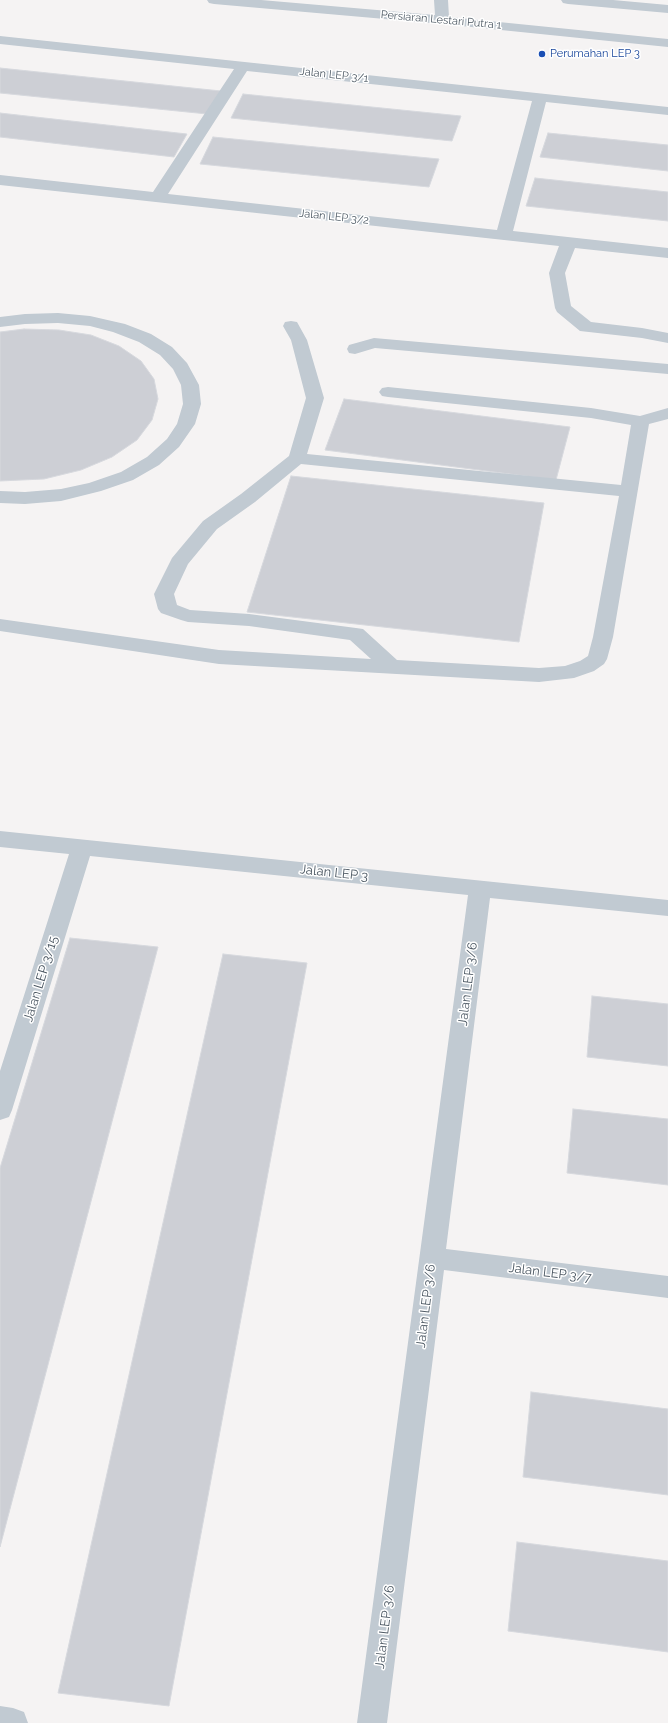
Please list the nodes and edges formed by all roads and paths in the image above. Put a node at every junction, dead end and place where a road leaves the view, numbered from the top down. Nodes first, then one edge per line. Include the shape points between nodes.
1 (214, 0) edge
2 (442, 0) edge
3 (568, 0) edge
4 (668, 10) edge
5 (442, 20) junction
6 (0, 40) edge
7 (668, 43) edge
8 (243, 66) junction
9 (540, 97) junction
10 (668, 111) edge
11 (0, 180) edge
12 (157, 198) junction
13 (504, 235) junction
14 (569, 242) junction
15 (668, 253) edge
16 (0, 322) edge
17 (291, 326) dead end
18 (668, 338) edge
19 (355, 349) dead end
20 (668, 369) edge
21 (388, 392) dead end
22 (668, 413) edge
23 (641, 421) junction
24 (297, 458) junction
25 (628, 491) junction
26 (0, 497) edge
27 (0, 625) edge
28 (390, 666) junction
29 (0, 839) edge
30 (82, 847) junction
31 (480, 888) junction
32 (668, 908) edge
33 (0, 1110) edge
34 (432, 1258) junction
35 (668, 1287) edge
36 (0, 1721) edge
37 (13, 1723) edge
38 (372, 1723) edge

1 - 5 street, Persiaran Lestari Putra 1
2 - 5 street
3 - 4 street
5 - 7 street, Persiaran Lestari Putra 1
6 - 8 street, Jalan LEP 3/1
8 - 9 street, Jalan LEP 3/1
8 - 12 street
9 - 10 street, Jalan LEP 3/1
9 - 13 street
11 - 12 street, Jalan LEP 3/2
12 - 13 street, Jalan LEP 3/2
13 - 14 street, Jalan LEP 3/2
14 - 15 street, Jalan LEP 3/2
14 - 18 street via 557,273 563,308 586,327
16 - 26 street via 58,318 90,321 145,338 166,352 181,368 190,385 192,404 186,424 173,443 153,461 127,476 61,495
17 - 24 street via 299,340 315,398
19 - 20 street via 374,343
21 - 23 street via 590,413
22 - 23 street
23 - 25 street
24 - 25 street
24 - 28 street via 210,525 179,562 164,594 168,609 188,616 249,620 356,634
25 - 28 street via 598,659 567,673 540,675
27 - 28 street via 219,657
29 - 30 street, Jalan LEP 3
30 - 31 street, Jalan LEP 3
30 - 33 street, Jalan LEP 3/15
31 - 32 street, Jalan LEP 3
31 - 34 street, Jalan LEP 3/6
34 - 35 street, Jalan LEP 3/7
34 - 38 street, Jalan LEP 3/6
36 - 37 street

